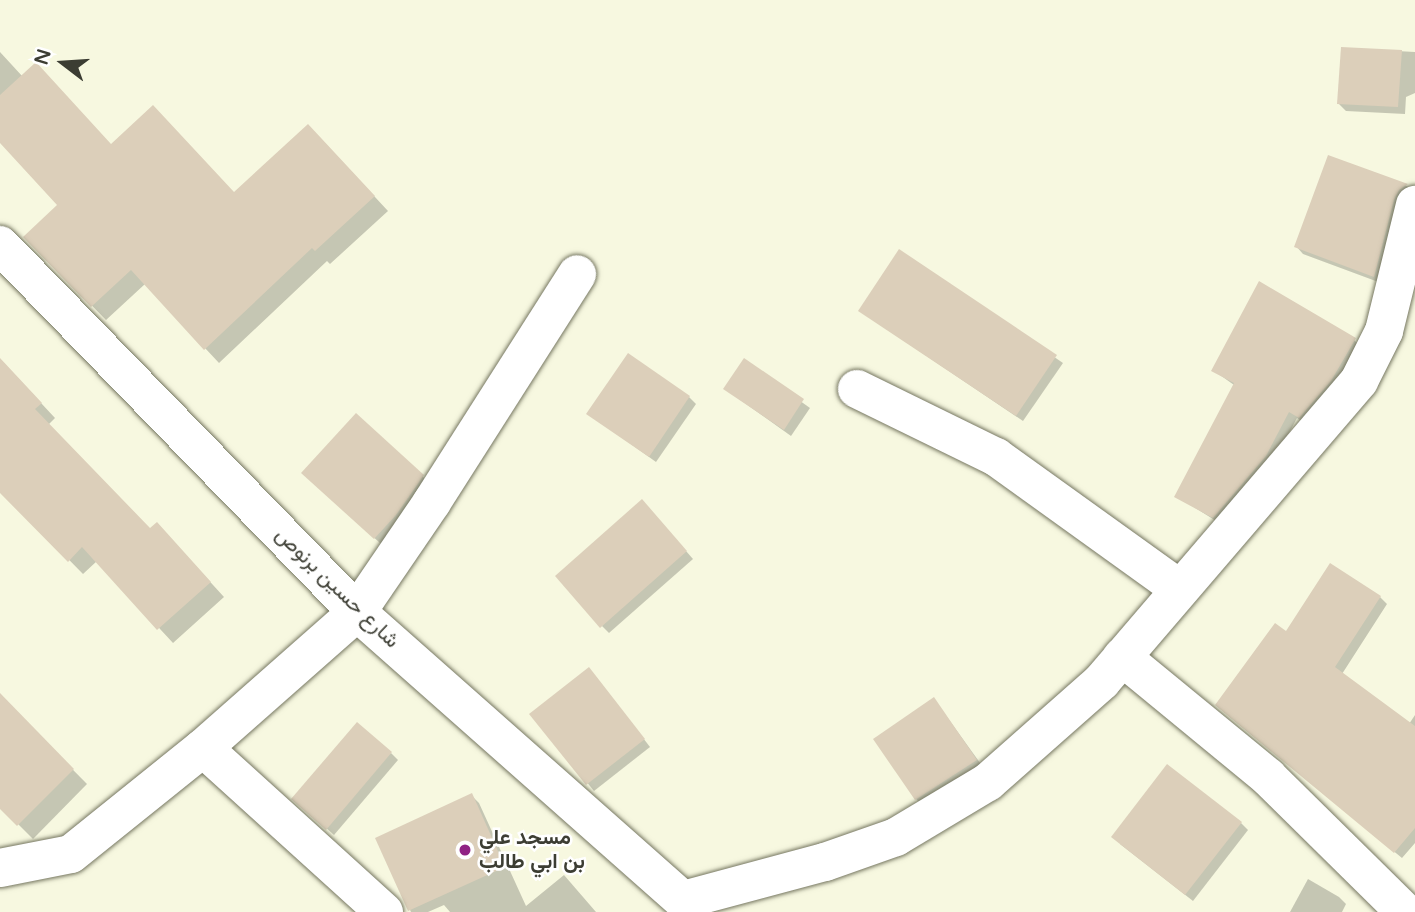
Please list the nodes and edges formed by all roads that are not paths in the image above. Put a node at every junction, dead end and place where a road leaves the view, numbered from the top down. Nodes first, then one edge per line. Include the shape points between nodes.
1 (1415, 205) edge
2 (0, 245) edge
3 (577, 274) dead end
4 (1404, 303) edge
5 (857, 389) dead end
6 (1180, 590) junction
7 (357, 612) junction
8 (1122, 657) junction
9 (203, 748) junction
10 (0, 868) edge
11 (687, 906) edge
12 (384, 912) edge
13 (1405, 912) edge

1 - 4 street
2 - 7 street, شارع حسين برنوص
3 - 7 street
4 - 6 street via 1359,381
5 - 6 street via 996,457
6 - 8 street
7 - 9 street
7 - 11 street, شارع حسين برنوص
8 - 11 street via 1102,681 988,782 896,836
8 - 13 street via 1268,777
9 - 10 street via 71,854
9 - 12 street

